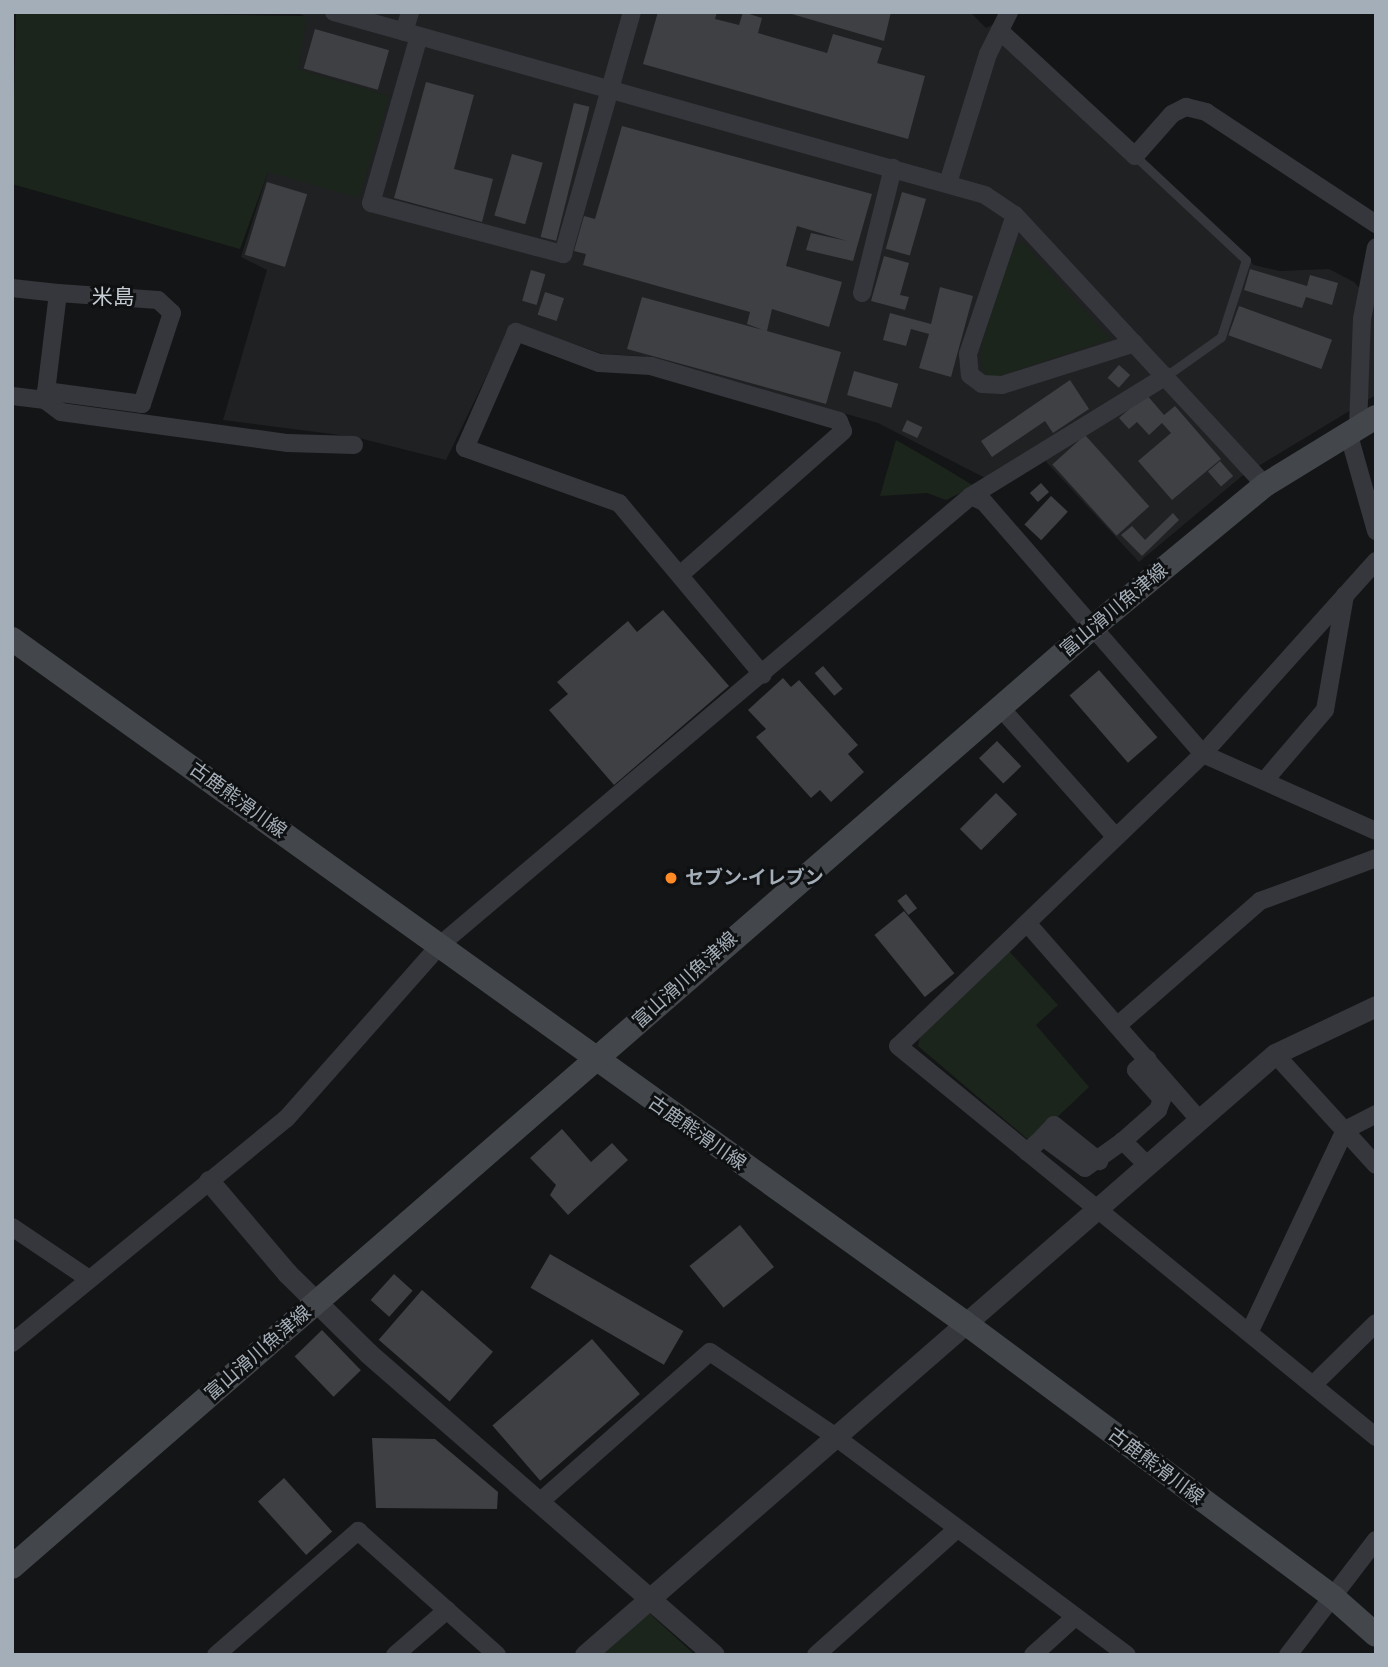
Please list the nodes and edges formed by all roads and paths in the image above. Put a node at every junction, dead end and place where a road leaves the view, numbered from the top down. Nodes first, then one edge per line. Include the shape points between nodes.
1 (334, 12) edge
2 (410, 12) edge
3 (632, 12) edge
4 (1009, 12) edge
5 (1000, 30) junction
6 (412, 34) junction
7 (610, 89) junction
8 (1135, 156) junction
9 (893, 168) junction
10 (947, 183) junction
11 (1015, 215) junction
12 (1376, 224) edge
13 (1376, 247) edge
14 (12, 288) edge
15 (58, 293) junction
16 (862, 293) dead end
17 (1135, 343) junction
18 (1166, 376) junction
19 (46, 395) junction
20 (12, 396) edge
21 (1361, 425) edge
22 (354, 445) dead end
23 (1265, 485) junction
24 (971, 496) junction
25 (1376, 531) edge
26 (1376, 561) edge
27 (681, 574) junction
28 (1345, 595) junction
29 (1092, 628) junction
30 (12, 639) edge
31 (763, 675) junction
32 (1000, 707) junction
33 (1203, 754) junction
34 (1265, 780) junction
35 (1376, 831) edge
36 (1116, 837) junction
37 (1376, 858) edge
38 (1027, 923) junction
39 (440, 945) junction
40 (1376, 1006) edge
41 (1118, 1025) junction
42 (1275, 1054) junction
43 (1148, 1059) junction
44 (595, 1060) junction
45 (1376, 1114) edge
46 (1198, 1118) junction
47 (1345, 1130) junction
48 (1123, 1141) junction
49 (1027, 1152) junction
50 (1146, 1164) junction
51 (1376, 1165) edge
52 (209, 1181) junction
53 (1096, 1209) junction
54 (12, 1227) edge
55 (89, 1279) junction
56 (318, 1301) junction
57 (964, 1322) junction
58 (1376, 1323) edge
59 (1250, 1331) junction
60 (12, 1343) edge
61 (1314, 1384) junction
62 (833, 1436) junction
63 (1376, 1437) edge
64 (542, 1500) junction
65 (956, 1530) junction
66 (1376, 1540) edge
67 (12, 1567) edge
68 (1333, 1597) junction
69 (650, 1598) junction
70 (447, 1611) junction
71 (1074, 1618) junction
72 (1376, 1635) edge
73 (216, 1655) edge
74 (395, 1655) edge
75 (497, 1655) edge
76 (585, 1655) edge
77 (714, 1655) edge
78 (816, 1655) edge
79 (1033, 1655) edge
80 (1128, 1655) edge
81 (1288, 1655) edge

1 - 6 street
2 - 6 street
3 - 7 street
4 - 5 street
5 - 8 street
5 - 10 street
6 - 7 street
6 - 7 street via 371,203 563,254
7 - 9 street
8 - 12 street via 1172,114 1186,107 1206,113
8 - 18 lane via 1246,260 1221,337
9 - 10 street
9 - 16 street
10 - 11 street via 985,195
11 - 17 street
11 - 17 street via 968,355 970,375 982,384 1002,385
13 - 21 street via 1362,319
14 - 15 street
15 - 19 street
15 - 19 street via 158,300 172,313 142,404
17 - 18 street
18 - 23 street
18 - 24 street
19 - 20 street
19 - 22 street via 74,414 288,443
21 - 23 main road, 富山滑川魚津線
21 - 25 street
23 - 29 main road, 富山滑川魚津線
24 - 29 street via 984,502
24 - 31 street
26 - 28 street
27 - 27 street via 843,431 839,421 650,366 599,363 516,331 464,448 619,503
27 - 31 street
28 - 33 street
28 - 34 street via 1325,710
29 - 32 main road, 富山滑川魚津線
29 - 33 street
30 - 39 main road, 古鹿熊滑川線
31 - 39 street
32 - 36 street
32 - 44 main road, 富山滑川魚津線
33 - 34 street
33 - 36 street
34 - 35 street
36 - 38 street
37 - 41 street via 1260,901
38 - 41 street
38 - 49 street via 898,1046
39 - 44 main road, 古鹿熊滑川線
39 - 52 street via 286,1119
40 - 42 street
41 - 43 street
42 - 46 street
42 - 47 street
43 - 46 street
43 - 48 street via 1136,1070 1162,1099 1158,1110
44 - 56 main road, 富山滑川魚津線
44 - 57 main road, 古鹿熊滑川線
45 - 47 street
46 - 50 street
47 - 51 street
47 - 59 street
48 - 49 street via 1085,1168 1054,1126
48 - 50 street
49 - 53 street
50 - 53 street
52 - 55 street
52 - 56 street
53 - 57 street
53 - 59 street
54 - 55 street
55 - 60 street
56 - 64 street via 368,1353
56 - 67 main road, 富山滑川魚津線
57 - 62 street
57 - 68 main road, 古鹿熊滑川線
58 - 61 street
59 - 61 street
61 - 63 street
62 - 64 street via 709,1352
62 - 65 street
62 - 69 street
64 - 69 street
65 - 71 street
65 - 78 street
66 - 68 street
68 - 72 main road, 古鹿熊滑川線
68 - 81 street
69 - 76 street
69 - 77 street
70 - 73 street via 358,1531
70 - 74 street
70 - 75 street
71 - 79 street
71 - 80 street

